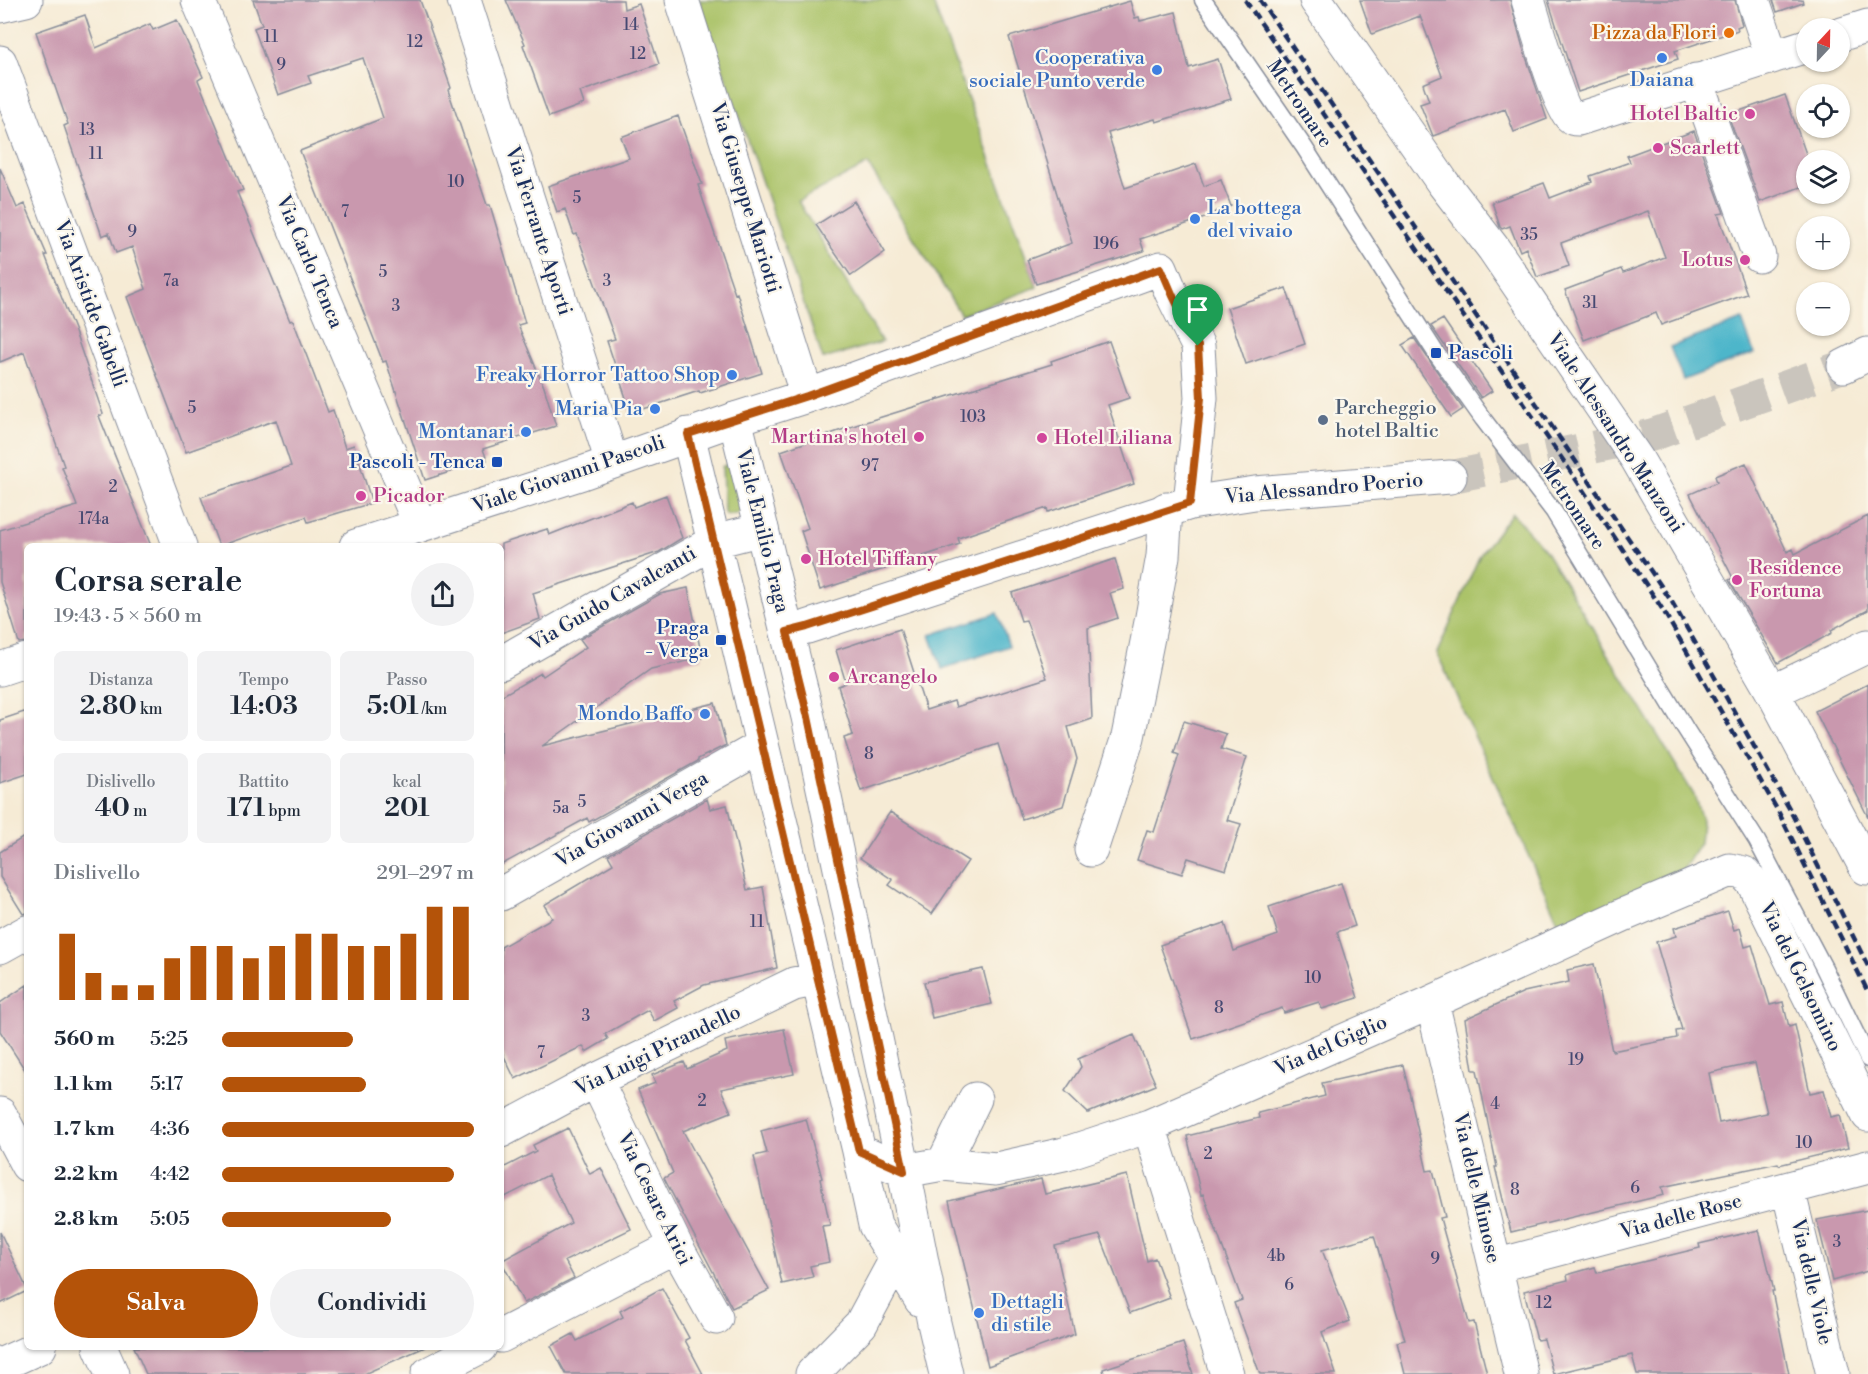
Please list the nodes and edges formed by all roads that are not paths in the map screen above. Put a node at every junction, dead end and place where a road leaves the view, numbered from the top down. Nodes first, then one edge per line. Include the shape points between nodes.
1 (26, 0) edge
2 (198, 0) edge
3 (464, 0) edge
4 (682, 0) edge
5 (1203, 0) edge
6 (1316, 0) edge
7 (1528, 0) edge
8 (1753, 0) edge
9 (0, 6) edge
10 (1868, 26) edge
11 (1850, 32) edge
12 (1796, 49) edge
13 (1772, 56) junction
14 (0, 62) edge
15 (1696, 80) junction
16 (1759, 256) dead end
17 (807, 396) junction
18 (735, 419) junction
19 (688, 434) junction
20 (612, 462) junction
21 (1450, 477) tunnel mouth
22 (1178, 506) junction
23 (420, 525) junction
24 (762, 529) junction
25 (715, 541) junction
26 (179, 543) edge
27 (365, 543) edge
28 (787, 632) junction
29 (1868, 645) edge
30 (24, 661) edge
31 (504, 661) edge
32 (0, 669) edge
33 (1772, 692) junction
34 (762, 746) junction
35 (1090, 850) dead end
36 (1866, 868) dead end
37 (1744, 873) joint
38 (504, 892) edge
39 (24, 934) edge
40 (0, 947) edge
41 (818, 979) junction
42 (1432, 1002) junction
43 (1868, 1059) edge
44 (596, 1080) junction
45 (975, 1099) dead end
46 (0, 1114) edge
47 (1868, 1115) edge
48 (1149, 1126) junction
49 (504, 1129) edge
50 (859, 1151) junction
51 (24, 1158) edge
52 (943, 1164) junction
53 (1868, 1167) edge
54 (904, 1171) junction
55 (1788, 1189) junction
56 (676, 1246) junction
57 (896, 1259) junction
58 (1495, 1266) junction
59 (716, 1318) dead end
60 (934, 1323) junction
61 (504, 1334) edge
62 (33, 1350) edge
63 (101, 1350) edge
64 (474, 1350) edge
65 (0, 1365) edge
66 (112, 1374) edge
67 (428, 1374) edge
68 (812, 1374) edge
69 (946, 1374) edge
70 (1227, 1374) edge
71 (1521, 1374) edge
72 (1833, 1374) edge

1 - 9 street
2 - 23 street, Via Carlo Tenca
3 - 20 street, Via Ferrante Aporti
4 - 17 street, Via Giuseppe Mariotti
5 - 43 lane, Metromare via 1304,147 1436,353 1554,512 1757,841
6 - 33 street, Viale Alessandro Manzoni via 1637,459
7 - 15 street via 1560,98 1573,119
8 - 13 street
10 - 11 street
12 - 13 street
13 - 15 street
14 - 26 street, Via Aristide Gabelli
15 - 16 street
17 - 18 street, Viale Giovanni Pascoli
17 - 22 street, Viale Giovanni Pascoli via 1161,268 1198,346 1201,398
18 - 19 street, Viale Giovanni Pascoli
18 - 24 street, Viale Emilio Praga
19 - 20 street, Viale Giovanni Pascoli
19 - 25 street, Viale Emilio Praga
20 - 23 street, Viale Giovanni Pascoli
21 - 22 street, Via Alessandro Poerio via 1255,493
22 - 28 street, Via Alessandro Poerio
22 - 35 street, Viale Giovanni Pascoli via 1163,556 1128,736
23 - 27 street, Viale Giovanni Pascoli
24 - 25 street, Via Guido Cavalcanti
24 - 28 street, Viale Emilio Praga
25 - 31 street, Via Guido Cavalcanti
25 - 34 street, Viale Emilio Praga
28 - 54 street, Viale Emilio Praga
29 - 33 street
30 - 32 street
33 - 36 street, Viale Alessandro Manzoni
34 - 38 street, Via Giovanni Verga
34 - 41 street, Viale Emilio Praga
37 - 42 street, Via del Giglio via 1730,870 1690,885
37 - 47 street, Via del Gelsomino via 1753,883
39 - 40 street
41 - 44 street, Via Luigi Pirandello via 794,984
41 - 50 street, Viale Emilio Praga
42 - 48 street, Via del Giglio
42 - 58 street, Via delle Mimose
44 - 49 street, Via Luigi Pirandello
44 - 56 street, Via Cesare Arici
45 - 52 street
46 - 51 street
48 - 52 street, Via del Giglio via 1064,1154 996,1168
48 - 70 street
50 - 54 street
50 - 57 street, Viale Emilio Praga via 875,1225
52 - 54 street, Via del Giglio
53 - 55 street, Via delle Rose
54 - 60 street, Viale Emilio Praga
55 - 58 street, Via delle Rose
55 - 72 street, Via delle Viole
56 - 59 street, Via Cesare Arici
56 - 61 street
57 - 60 street, Viale Emilio Praga
57 - 68 street via 861,1324
58 - 71 street, Via delle Mimose
60 - 69 street, Viale Emilio Praga
62 - 65 street
63 - 66 street
64 - 67 street

